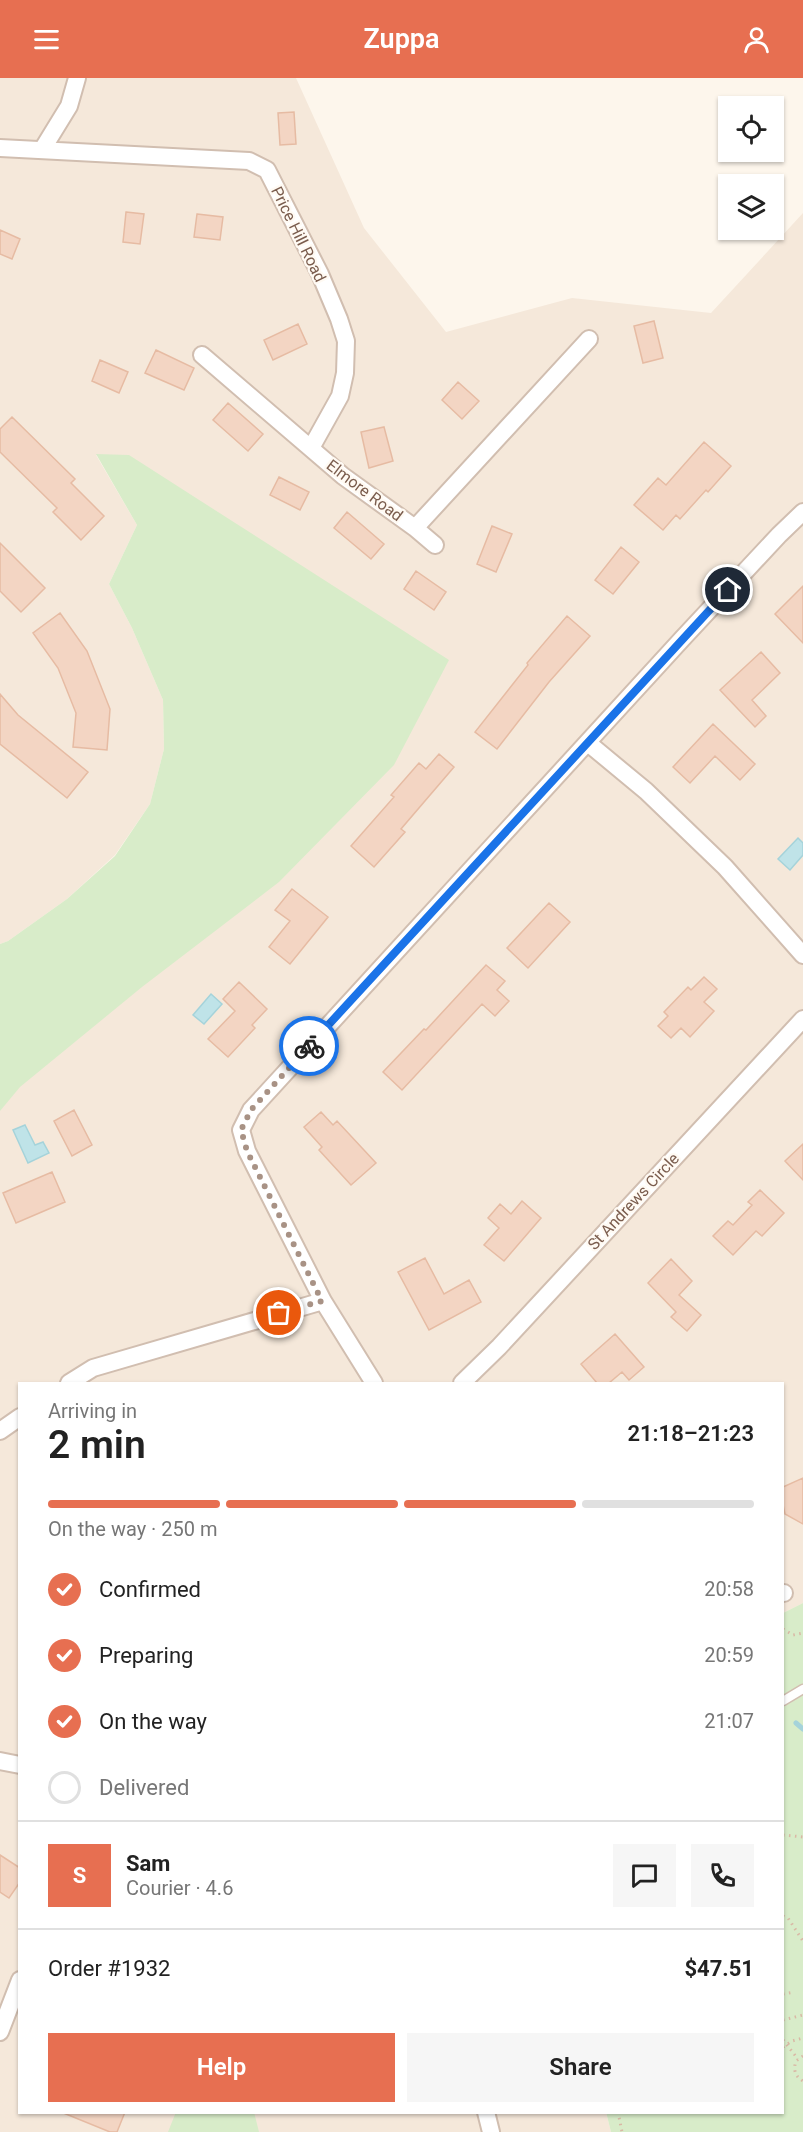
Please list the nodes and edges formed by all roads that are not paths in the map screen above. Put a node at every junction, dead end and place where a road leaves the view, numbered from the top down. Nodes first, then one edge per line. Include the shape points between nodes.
1 (77, 78) edge
2 (0, 148) edge
3 (42, 150) junction
4 (589, 339) dead end
5 (202, 355) dead end
6 (311, 448) junction
7 (803, 512) edge
8 (415, 528) junction
9 (435, 545) dead end
10 (588, 742) junction
11 (803, 955) edge
12 (803, 1019) edge
13 (322, 1301) junction
14 (71, 1382) edge
15 (373, 1382) edge
16 (463, 1382) edge
17 (18, 1418) edge
18 (0, 1431) edge
19 (803, 1689) edge
20 (784, 1700) edge
21 (0, 1761) edge
22 (18, 1765) edge
23 (18, 1985) edge
24 (0, 2032) edge
25 (486, 2114) edge
26 (491, 2132) edge

1 - 3 street via 69,106
2 - 3 street, Price Hill Road
3 - 6 street, Price Hill Road via 249,161 267,170 320,274 346,341 340,396
4 - 8 street, Elmore Road
5 - 6 street, Elmore Road
6 - 8 street, Elmore Road
7 - 10 street
8 - 9 street
10 - 11 street via 725,867
10 - 13 street via 251,1110 241,1130 247,1151
12 - 16 street, St Andrews Circle
13 - 14 street via 93,1368
13 - 15 street
17 - 18 street
19 - 20 lane
21 - 22 street
23 - 24 street
25 - 26 street

